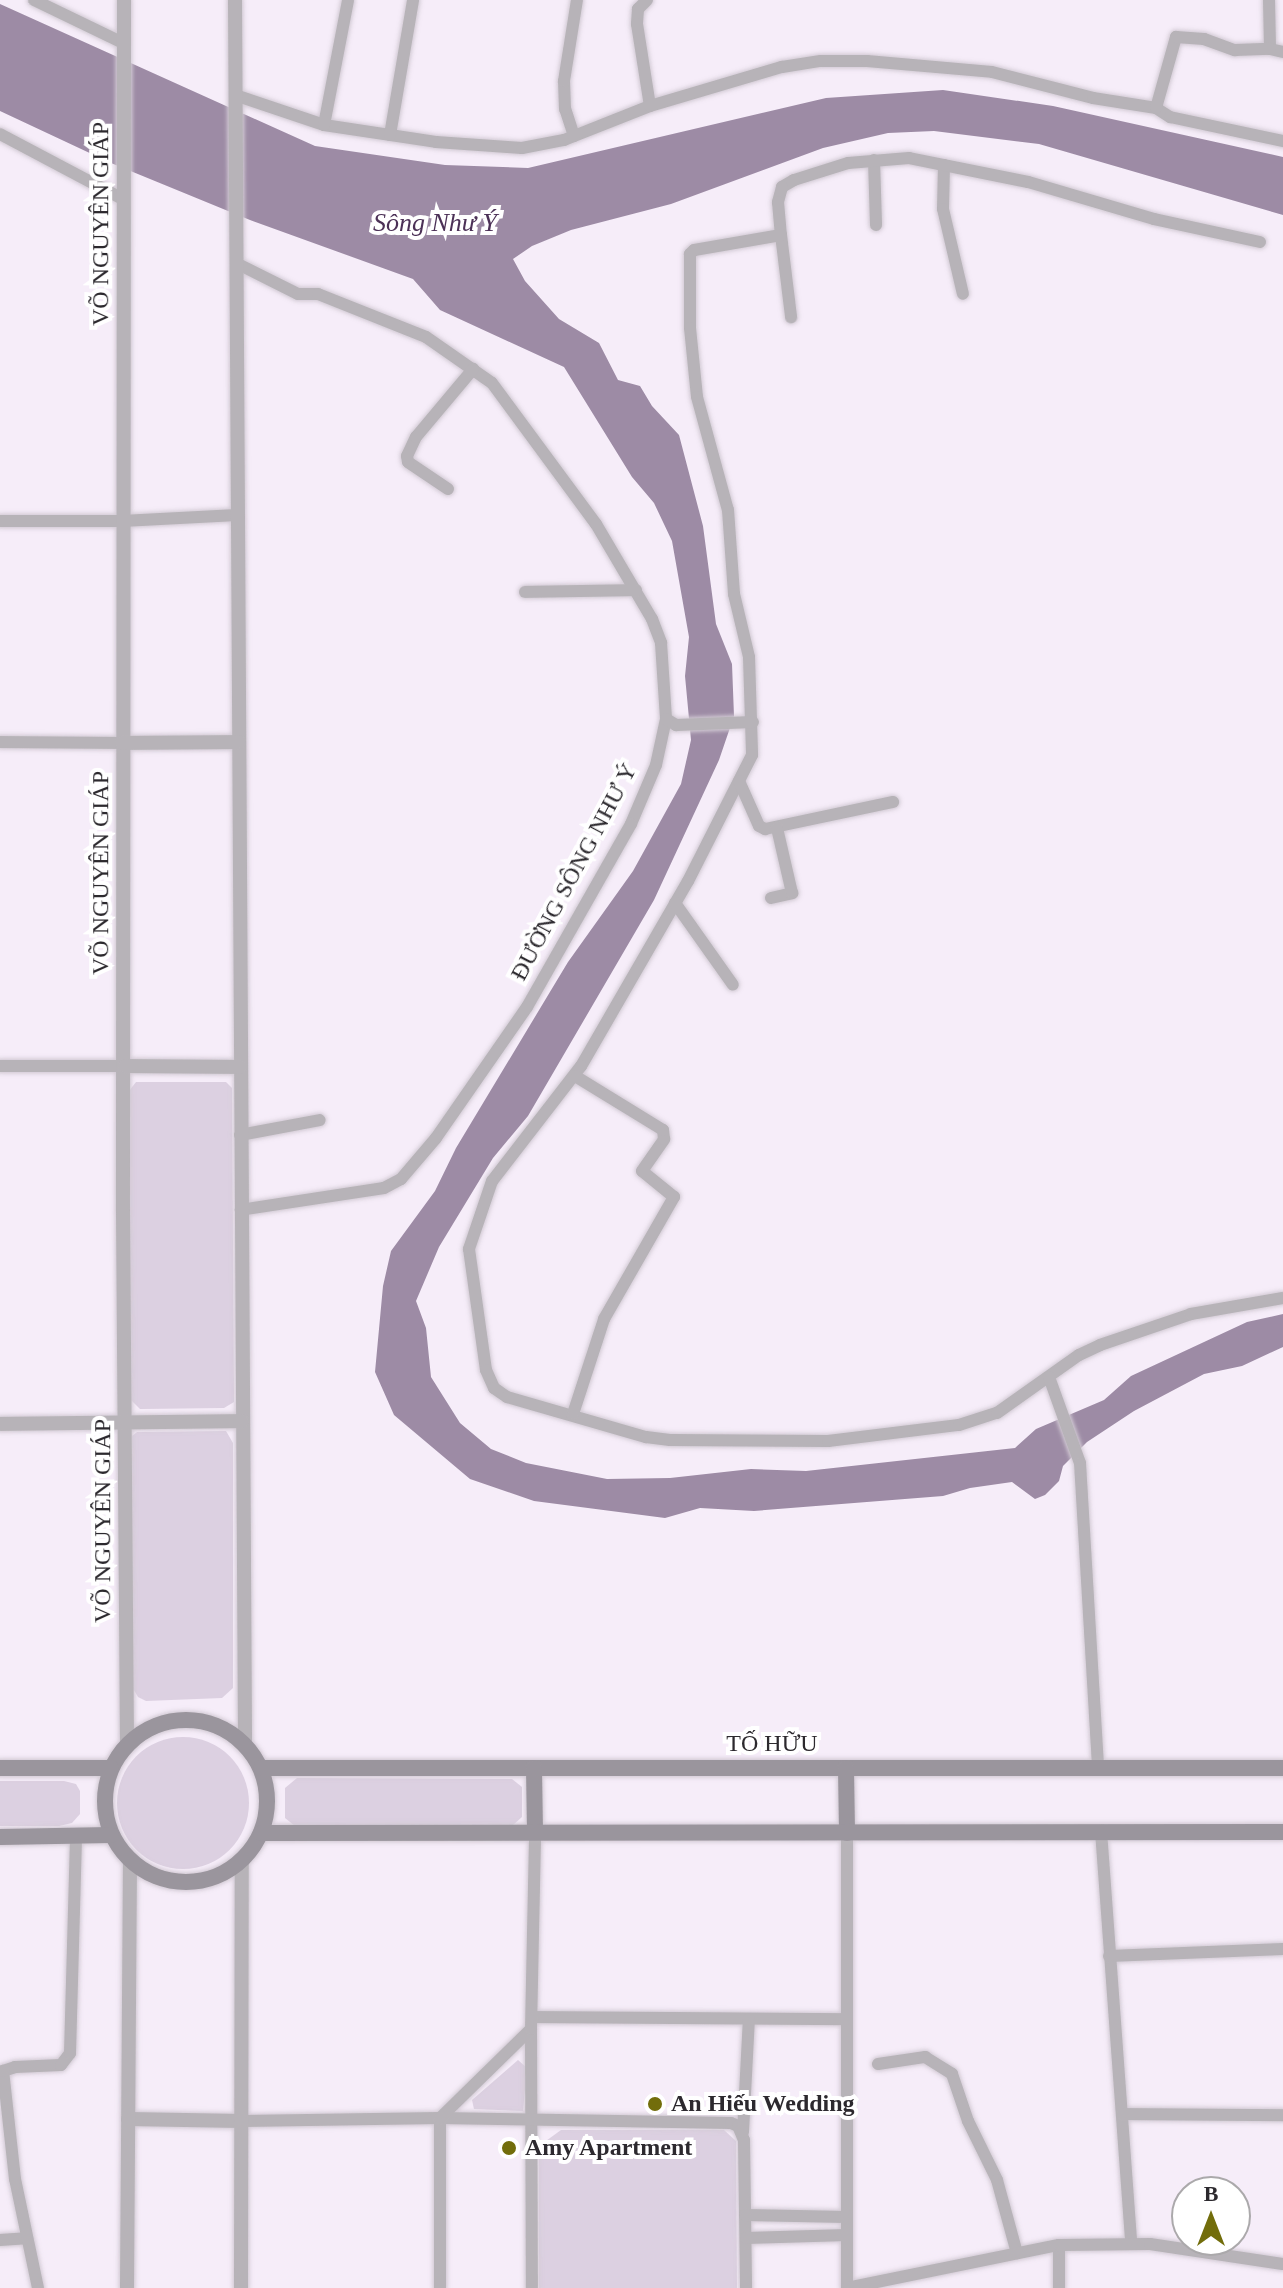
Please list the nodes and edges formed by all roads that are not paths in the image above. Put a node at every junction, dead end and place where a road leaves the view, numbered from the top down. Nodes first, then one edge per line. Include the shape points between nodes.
1 (34, 0) edge
2 (124, 0) edge
3 (235, 0) edge
4 (348, 0) edge
5 (413, 0) edge
6 (577, 0) edge
7 (647, 0) edge
8 (1269, 0) edge
9 (123, 49) junction
10 (1277, 51) edge
11 (235, 98) junction
12 (650, 106) junction
13 (1156, 108) junction
14 (324, 125) junction
15 (0, 134) edge
16 (390, 135) junction
17 (574, 136) junction
18 (1283, 141) edge
19 (874, 160) junction
20 (944, 165) junction
21 (123, 193) junction
22 (876, 225) dead end
23 (781, 235) junction
24 (1260, 242) dead end
25 (236, 263) junction
26 (963, 294) dead end
27 (791, 317) dead end
28 (473, 369) junction
29 (448, 489) dead end
30 (237, 515) junction
31 (0, 521) edge
32 (122, 521) junction
33 (636, 590) junction
34 (525, 592) dead end
35 (671, 722) junction
36 (748, 723) junction
37 (0, 742) edge
38 (239, 742) junction
39 (122, 743) junction
40 (739, 781) junction
41 (893, 802) dead end
42 (777, 828) junction
43 (771, 898) dead end
44 (675, 903) junction
45 (733, 985) dead end
46 (0, 1066) edge
47 (125, 1066) junction
48 (240, 1067) junction
49 (575, 1076) junction
50 (320, 1120) dead end
51 (240, 1135) junction
52 (241, 1210) junction
53 (1283, 1298) edge
54 (1049, 1377) junction
55 (573, 1414) junction
56 (242, 1421) junction
57 (124, 1422) junction
58 (0, 1424) edge
59 (127, 1745) junction
60 (245, 1745) junction
61 (0, 1768) edge
62 (111, 1768) junction
63 (261, 1768) junction
64 (534, 1768) junction
65 (846, 1768) junction
66 (1098, 1768) junction
67 (1283, 1768) edge
68 (1101, 1831) junction
69 (535, 1832) junction
70 (1283, 1832) edge
71 (261, 1833) junction
72 (847, 1833) junction
73 (111, 1835) junction
74 (0, 1837) edge
75 (76, 1837) junction
76 (242, 1860) junction
77 (130, 1861) junction
78 (1283, 1949) edge
79 (1109, 1956) junction
80 (749, 2019) junction
81 (847, 2019) junction
82 (532, 2023) junction
83 (878, 2064) dead end
84 (1122, 2114) junction
85 (1283, 2115) edge
86 (440, 2118) junction
87 (128, 2119) junction
88 (242, 2121) junction
89 (533, 2121) junction
90 (743, 2132) junction
91 (15, 2179) junction
92 (0, 2180) edge
93 (745, 2215) junction
94 (847, 2217) junction
95 (847, 2235) junction
96 (26, 2238) junction
97 (746, 2238) junction
98 (0, 2240) edge
99 (1131, 2244) junction
100 (1059, 2245) junction
101 (1017, 2253) junction
102 (1283, 2264) edge
103 (38, 2288) edge
104 (127, 2288) edge
105 (241, 2288) edge
106 (440, 2288) edge
107 (532, 2288) edge
108 (746, 2288) edge
109 (847, 2288) edge
110 (1059, 2288) edge

1 - 9 street
2 - 9 street, VÕ NGUYÊN GIÁP
3 - 11 street
4 - 14 street
5 - 16 street
6 - 17 street via 564,81 565,109
7 - 12 street via 638,9 637,24
8 - 10 street
9 - 21 street, VÕ NGUYÊN GIÁP
10 - 13 street via 1235,50 1204,39 1176,37
11 - 14 street
11 - 25 street
12 - 13 street via 782,67 867,61 992,72
12 - 17 street
13 - 18 street via 1170,117
14 - 16 street
15 - 21 street
16 - 17 street via 522,148
19 - 20 street via 909,158
19 - 22 street
19 - 23 street via 848,163 782,187
20 - 24 street
20 - 26 street via 943,209
21 - 32 street, VÕ NGUYÊN GIÁP
23 - 27 street
23 - 36 street via 694,250 687,261 697,397 724,485 734,594 749,657
25 - 28 street, ĐƯỜNG SÔNG NHƯ Ý via 298,294 318,294 426,337
25 - 30 street
28 - 29 street via 416,437 407,456
28 - 33 street, ĐƯỜNG SÔNG NHƯ Ý via 512,406
30 - 32 street
30 - 38 street
31 - 32 street
32 - 39 street, VÕ NGUYÊN GIÁP
33 - 34 street
33 - 35 street, ĐƯỜNG SÔNG NHƯ Ý via 661,643
35 - 36 street
35 - 52 street, ĐƯỜNG SÔNG NHƯ Ý via 631,824 534,994 436,1138 401,1179 384,1188
36 - 40 street via 752,755
37 - 39 street
38 - 39 street
38 - 48 street
39 - 47 street, VÕ NGUYÊN GIÁP
40 - 42 street via 759,826
40 - 44 street
41 - 42 street
42 - 43 street via 792,893
44 - 45 street
44 - 49 street
46 - 47 street
47 - 48 street
47 - 57 street, VÕ NGUYÊN GIÁP
48 - 51 street
49 - 55 street via 500,1168 469,1249 486,1370 494,1388 507,1397
49 - 55 street via 663,1130 664,1139 642,1171 674,1197 604,1319
50 - 51 street
51 - 52 street
52 - 56 street
53 - 54 street via 1223,1306 1152,1327 1079,1355
54 - 55 street via 987,1417 892,1436 749,1443 670,1440
54 - 66 street via 1080,1463
56 - 57 street
56 - 60 street
57 - 58 street
57 - 59 street, VÕ NGUYÊN GIÁP
59 - 60 main road via 154,1726 186,1720 218,1726
59 - 62 main road
60 - 63 main road
61 - 62 main road
62 - 73 main road via 104,1794
63 - 64 main road, TỐ HỮU
63 - 71 main road via 268,1807
64 - 65 main road, TỐ HỮU
64 - 69 main road
65 - 66 main road, TỐ HỮU
65 - 72 main road
66 - 67 main road, TỐ HỮU
68 - 70 main road
68 - 72 main road
68 - 79 street
69 - 71 main road
69 - 72 main road
69 - 82 street
71 - 76 main road
72 - 81 street
73 - 75 main road
73 - 77 main road
74 - 75 main road
75 - 91 street via 70,2053 61,2065 3,2071
76 - 77 main road via 216,1877 187,1882 156,1877
76 - 88 street
77 - 87 street
78 - 79 street
79 - 84 street
80 - 81 street
80 - 82 street
80 - 90 street
81 - 94 street
82 - 86 street
82 - 89 street
83 - 101 street via 925,2057 952,2074 997,2180
84 - 85 street
84 - 99 street
86 - 88 street
86 - 89 street
86 - 106 street
87 - 88 street
87 - 104 street
88 - 105 street
89 - 90 street via 731,2123
89 - 107 street
90 - 93 street
91 - 92 street
91 - 96 street
93 - 94 street
93 - 97 street
94 - 95 street
95 - 97 street
95 - 109 street
96 - 98 street
96 - 103 street
97 - 108 street
99 - 100 street
99 - 102 street
100 - 101 street
100 - 110 street
101 - 109 street

